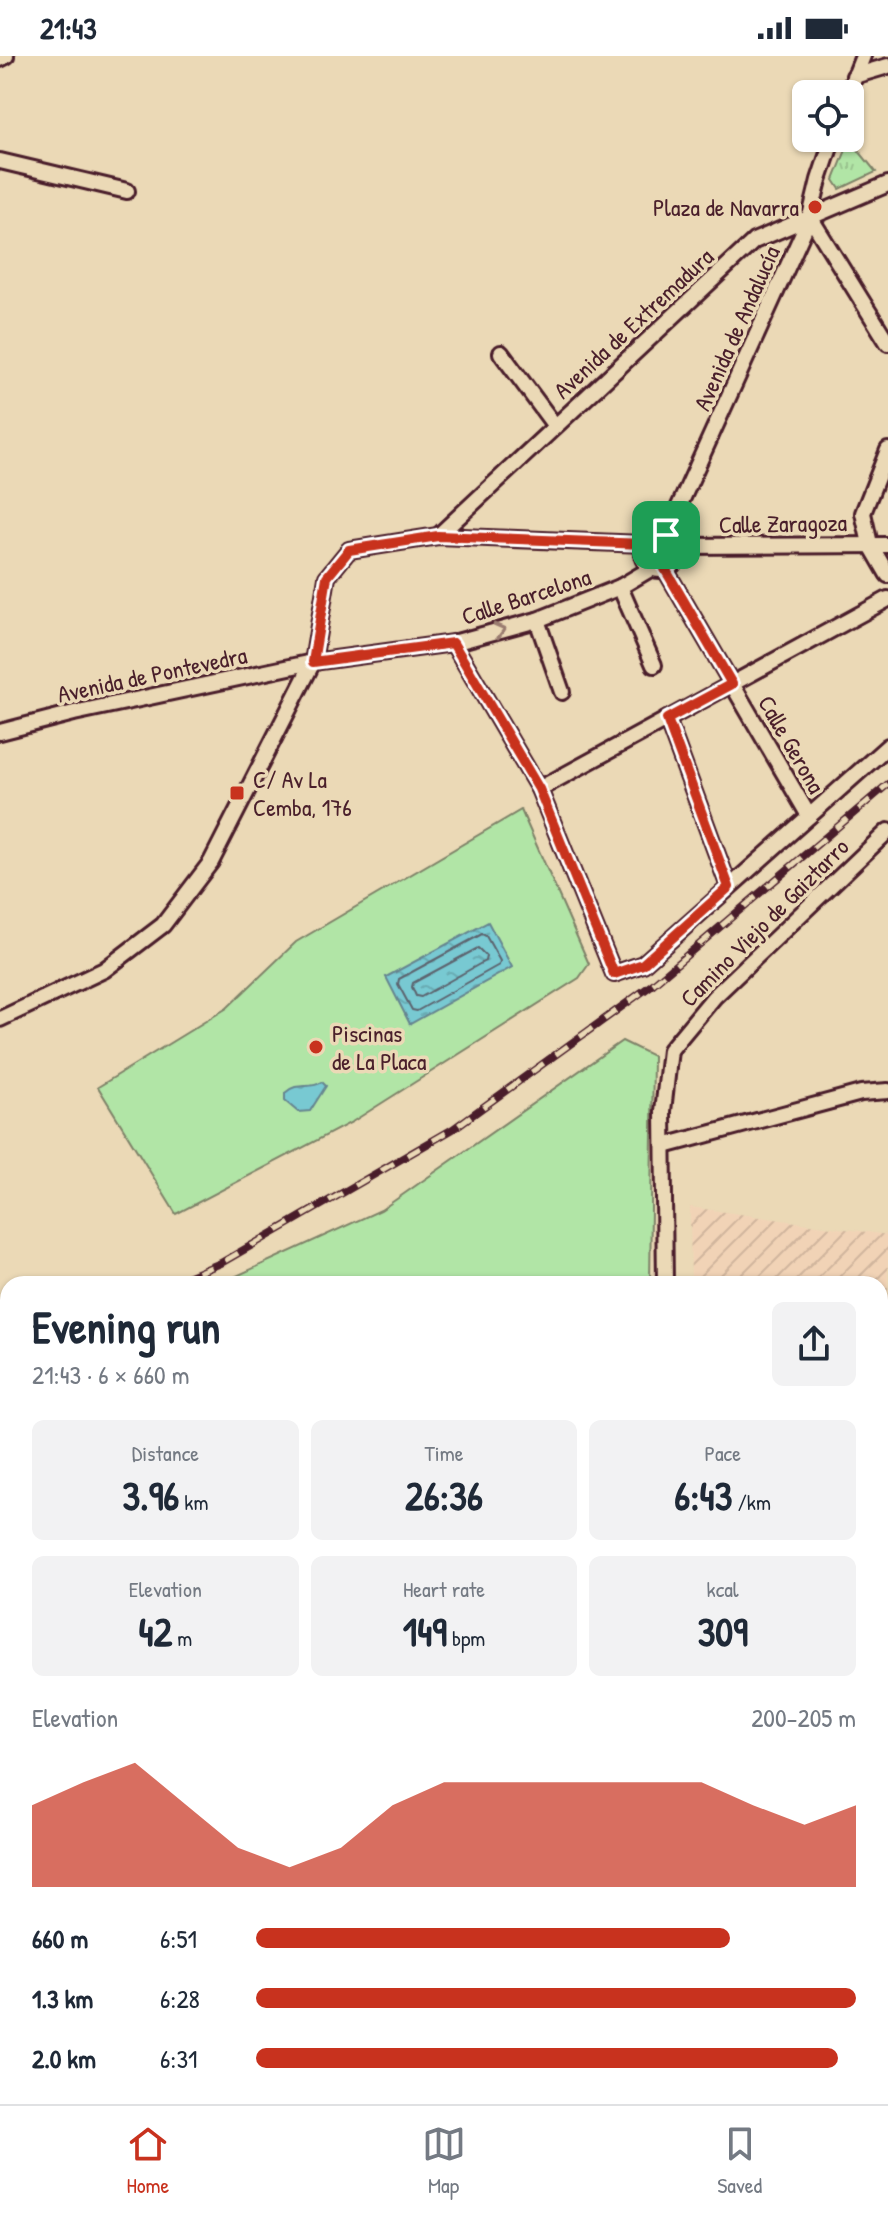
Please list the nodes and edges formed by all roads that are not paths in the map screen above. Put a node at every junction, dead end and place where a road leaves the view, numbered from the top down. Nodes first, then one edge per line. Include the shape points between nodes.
1 (6, 56) edge
2 (863, 56) edge
3 (0, 59) edge
4 (888, 66) edge
5 (854, 76) junction
6 (853, 80) edge
7 (828, 152) edge
8 (0, 161) edge
9 (888, 184) edge
10 (127, 191) dead end
11 (810, 217) junction
12 (888, 343) edge
13 (501, 353) dead end
14 (555, 426) junction
15 (888, 450) edge
16 (666, 535) junction
17 (438, 536) junction
18 (644, 544) junction
19 (870, 544) junction
20 (888, 545) edge
21 (677, 546) junction
22 (658, 569) junction
23 (888, 575) edge
24 (620, 587) junction
25 (888, 599) edge
26 (537, 620) junction
27 (453, 643) junction
28 (313, 662) junction
29 (654, 665) dead end
30 (732, 684) junction
31 (562, 692) dead end
32 (667, 719) junction
33 (0, 732) edge
34 (888, 746) edge
35 (539, 789) junction
36 (809, 816) junction
37 (888, 831) edge
38 (729, 887) junction
39 (0, 1019) edge
40 (888, 1091) edge
41 (664, 1146) junction
42 (665, 1276) edge

1 - 3 street
2 - 5 street
4 - 5 street
5 - 6 street
7 - 11 street
8 - 10 street
9 - 11 street
11 - 12 street
11 - 14 street, Avenida de Extremadura via 754,241
11 - 16 street, Avenida de Andalucía
13 - 14 street
14 - 17 street, Avenida de Extremadura
15 - 19 street via 863,513
16 - 18 street via 651,536
16 - 21 street
17 - 18 street
17 - 28 street via 349,550 327,577
18 - 22 street via 643,557
19 - 20 street, Calle Zaragoza
19 - 21 street, Calle Zaragoza
19 - 23 street
21 - 22 street via 674,564
22 - 24 street, Calle Barcelona
22 - 30 street, Calle Gerona
24 - 26 street, Calle Barcelona
24 - 29 street
25 - 30 street
27 -> 26 street, Calle Barcelona
26 - 31 street
27 - 28 street, Calle Barcelona
27 - 35 street
28 - 33 street, Avenida de Pontevedra
28 - 39 street via 211,862 163,925 104,970
30 - 32 street
30 - 36 street, Calle Gerona
32 - 35 street
32 - 38 street
34 - 36 street
35 - 38 street via 614,974 643,964
36 - 38 street
37 - 41 street, Camino Viejo de Gaiztarro via 714,997 670,1050
40 - 41 street via 861,1093
41 - 42 street, Camino Viejo de Gaiztarro

